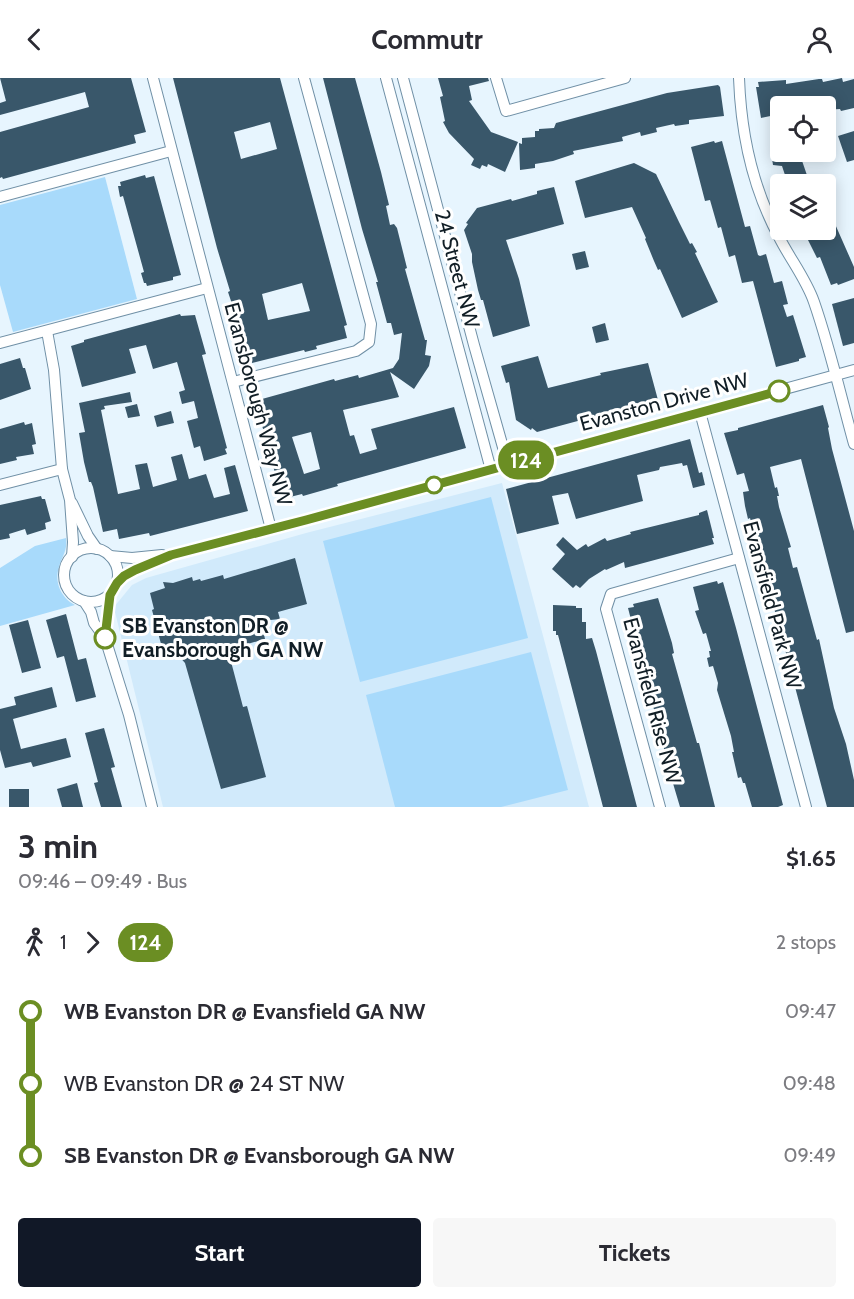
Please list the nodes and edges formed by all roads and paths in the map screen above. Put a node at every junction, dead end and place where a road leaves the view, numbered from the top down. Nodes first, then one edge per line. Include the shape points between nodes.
1 (153, 78) edge
2 (304, 78) edge
3 (386, 78) edge
4 (403, 78) edge
5 (496, 78) edge
6 (625, 78) edge
7 (739, 78) edge
8 (171, 151) junction
9 (0, 197) edge
10 (207, 288) junction
11 (47, 331) junction
12 (0, 343) edge
13 (854, 370) edge
14 (835, 375) junction
15 (232, 382) junction
16 (700, 412) junction
17 (854, 444) edge
18 (508, 465) junction
19 (62, 469) junction
20 (491, 470) junction
21 (0, 485) edge
22 (70, 500) junction
23 (271, 529) junction
24 (96, 549) junction
25 (171, 555) junction
26 (110, 556) junction
27 (72, 557) junction
28 (739, 558) junction
29 (117, 583) junction
30 (110, 595) junction
31 (84, 601) junction
32 (105, 638) junction
33 (152, 807) edge
34 (660, 807) edge
35 (806, 807) edge

1 - 8 street, Evansborough Way NW
2 - 15 street via 371,334 369,342 356,351
3 - 20 street, 24 Street NW
4 - 18 street, 24 Street NW
5 - 6 street via 506,111
7 - 14 street via 743,134 757,187 813,300
8 - 9 street
8 - 10 street, Evansborough Way NW
10 - 11 street, Evansborough Way NW
10 - 15 street, Evansborough Way NW
11 - 12 street, Evansborough Way NW
11 - 19 street
13 - 14 street, Evanston Drive NW
14 - 16 street, Evanston Drive NW
14 - 17 street
15 - 23 street, Evansborough Way NW
16 - 18 street, Evanston Drive NW
16 - 28 street, Evansfield Park NW
18 - 20 street, Evanston Drive NW
19 - 21 street
19 - 22 street
20 - 23 street, Evanston Drive NW
22 - 24 street
22 - 27 street
23 - 25 street, Evanston Drive NW
24 - 26 street
24 - 27 street
25 - 26 street, Evanston Drive NW
25 - 29 street, Evanston Drive NW via 135,570
26 - 29 street via 118,573
27 - 31 street via 66,564 65,583 75,597
28 - 34 street, Evansfield Rise NW via 611,594 606,609
28 - 35 street, Evansfield Park NW
29 - 30 street
30 - 31 street via 102,600
30 - 32 street
31 - 32 street
32 - 33 street

